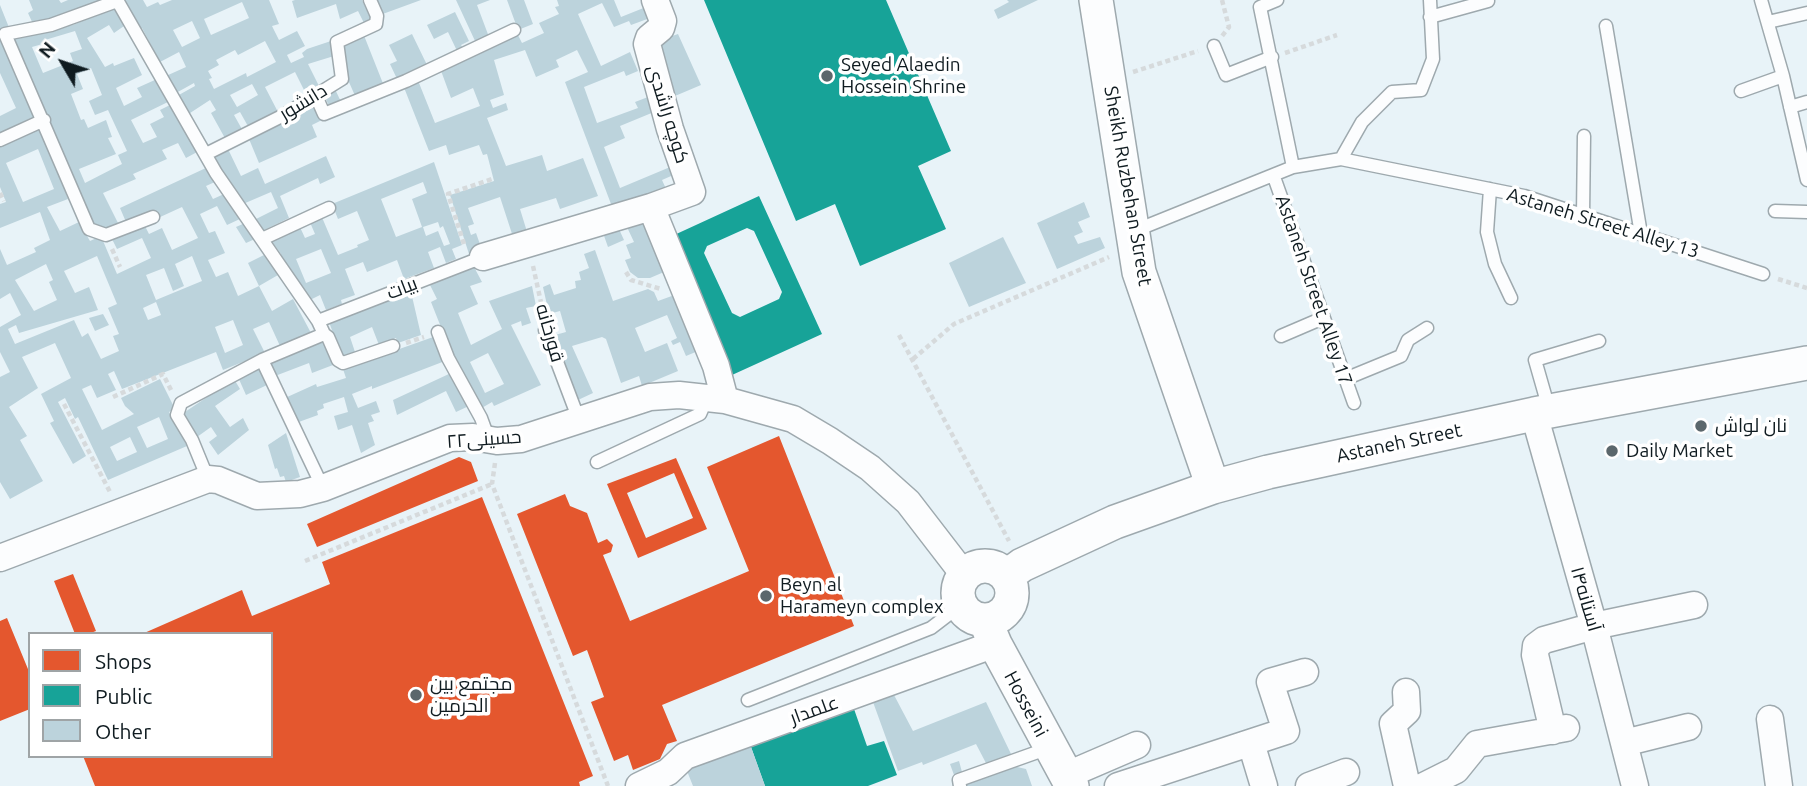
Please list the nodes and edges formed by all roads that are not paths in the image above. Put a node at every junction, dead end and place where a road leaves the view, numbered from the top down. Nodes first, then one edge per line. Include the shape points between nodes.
1 (117, 0) edge
2 (370, 0) edge
3 (655, 0) edge
4 (1096, 0) edge
5 (1277, 0) edge
6 (1430, 0) edge
7 (1761, 0) edge
8 (1488, 1) edge
9 (1807, 13) edge
10 (1430, 18) junction
11 (1768, 22) junction
12 (1606, 26) dead end
13 (514, 30) dead end
14 (1214, 46) road end
15 (1272, 57) junction
16 (1783, 76) junction
17 (1741, 91) dead end
18 (316, 96) junction
19 (1807, 102) edge
20 (1790, 107) junction
21 (44, 120) junction
22 (1584, 136) dead end
23 (0, 140) edge
24 (206, 154) junction
25 (1341, 159) junction
26 (1293, 167) junction
27 (1273, 177) junction
28 (1807, 180) edge
29 (1490, 189) junction
30 (651, 207) junction
31 (329, 208) dead end
32 (1775, 211) dead end
33 (1807, 212) edge
34 (1583, 215) junction
35 (153, 216) dead end
36 (1641, 234) junction
37 (1135, 238) junction
38 (262, 239) junction
39 (477, 259) joint
40 (1763, 274) road end
41 (1511, 298) dead end
42 (1323, 318) junction
43 (317, 321) junction
44 (1427, 328) dead end
45 (545, 331) road end
46 (439, 332) road end
47 (324, 334) junction
48 (1281, 336) dead end
49 (1599, 341) dead end
50 (393, 345) road end
51 (262, 360) junction
52 (1807, 363) edge
53 (1345, 379) junction
54 (716, 399) junction
55 (1353, 403) dead end
56 (1541, 412) junction
57 (579, 420) junction
58 (493, 440) junction
59 (597, 462) dead end
60 (208, 479) junction
61 (1213, 487) junction
62 (323, 488) junction
63 (0, 558) edge
64 (1015, 571) junction
65 (1694, 605) dead end
66 (976, 611) junction
67 (1594, 626) junction
68 (1305, 672) dead end
69 (1406, 692) dead end
70 (748, 700) dead end
71 (1770, 719) dead end
72 (1688, 727) dead end
73 (1251, 743) junction
74 (1624, 743) junction
75 (1137, 745) dead end
76 (1049, 748) junction
77 (1346, 772) dead end
78 (1183, 776) edge
79 (1068, 781) edge
80 (639, 786) edge
81 (960, 786) edge
82 (1118, 786) edge
83 (1264, 786) edge
84 (1309, 786) edge
85 (1407, 786) edge
86 (1424, 786) edge
87 (1635, 786) edge
88 (1779, 786) edge

1 - 21 lane via 51,25 5,34
1 - 24 lane
2 - 18 lane, دانشور via 376,24 337,42 342,79
3 - 30 street, کوچه راشدی via 663,20 647,44 692,192
4 - 37 street, Sheikh Ruzbehan Street
5 - 15 lane via 1260,7
6 - 10 lane
7 - 11 lane
8 - 10 lane
9 - 11 lane
10 - 25 lane via 1433,59 1421,90 1392,92 1362,122
11 - 16 lane
12 - 36 lane
13 - 18 lane via 324,114
14 - 15 lane via 1226,75
15 - 26 lane
16 - 17 lane
16 - 20 lane
18 - 24 lane, دانشور
19 - 20 lane
20 - 28 lane
21 - 23 lane
21 - 35 lane via 89,229 106,235
22 - 34 lane
24 - 38 lane
25 - 26 lane, Astaneh Street Alley 13
25 - 29 lane, Astaneh Street Alley 13
26 - 27 lane, Astaneh Street Alley 13
27 - 37 lane, Astaneh Street Alley 13
27 - 42 lane, Astaneh Street Alley 17
29 - 34 lane, Astaneh Street Alley 13
29 - 41 lane via 1487,232
30 - 39 street, بیات
30 - 54 street via 716,366
31 - 38 lane
32 - 33 lane
34 - 36 lane, Astaneh Street Alley 13
36 - 40 lane, Astaneh Street Alley 13
37 - 61 street, Sheikh Ruzbehan Street via 1139,272
38 - 43 lane
39 - 43 lane, بیات
42 - 48 lane
42 - 53 lane, Astaneh Street Alley 17
43 - 47 lane
44 - 53 lane via 1408,340 1401,356
45 - 57 lane, قورخانه
46 - 58 lane
47 - 50 lane via 343,363
47 - 51 lane
49 - 56 lane via 1535,360
51 - 60 lane via 180,403 177,415
51 - 62 lane
52 - 56 street, Astaneh Street
53 - 55 lane, Astaneh Street Alley 17
54 - 57 street, حسینی۲۲ via 650,397
54 - 59 lane via 700,414
54 - 66 street, حسینی۲۲ via 793,419 870,468 908,502
56 - 61 street, Astaneh Street
56 - 67 street, آستانه۱۴
57 - 58 street, حسینی۲۲ via 521,439
58 - 62 street, حسینی۲۲ via 450,438
60 - 62 street, حسینی۲۲ via 257,496
60 - 63 street
61 - 64 street, Astaneh Street via 1115,522
64 - 66 street via 1008,609 1002,615
64 - 66 street via 981,566
65 - 67 street
66 - 70 lane
66 - 76 street, Hosseini
66 - 80 street, علمدار via 685,757 668,772
67 - 74 street, آستانه۱۴
67 - 86 street via 1536,646 1560,730 1477,744 1456,770
68 - 73 street via 1270,682 1286,731
69 - 85 street via 1407,711 1393,724
71 - 88 street
72 - 74 street
73 - 78 street
73 - 83 street
74 - 87 street, آستانه۱۴
75 - 79 street
76 - 79 street, Hosseini
76 - 81 lane via 959,780
77 - 84 street
78 - 82 street

